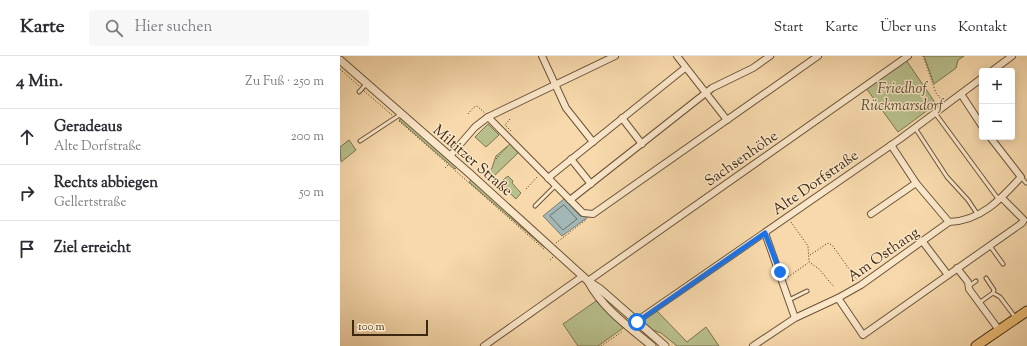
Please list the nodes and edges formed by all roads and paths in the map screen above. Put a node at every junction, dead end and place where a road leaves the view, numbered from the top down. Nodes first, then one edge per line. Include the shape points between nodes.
1 (542, 56) edge
2 (615, 56) edge
3 (677, 56) edge
4 (770, 56) edge
5 (818, 56) edge
6 (908, 56) edge
7 (923, 56) edge
8 (1012, 56) edge
9 (340, 60) edge
10 (685, 68) junction
11 (996, 68) edge
12 (340, 69) edge
13 (979, 80) edge
14 (555, 84) junction
15 (364, 86) junction
16 (359, 92) dead end
17 (705, 93) junction
18 (961, 94) junction
19 (946, 106) junction
20 (936, 113) junction
21 (468, 114) dead end
22 (399, 116) junction
23 (488, 116) junction
24 (622, 118) junction
25 (510, 119) dead end
26 (727, 120) junction
27 (979, 121) edge
28 (915, 128) junction
29 (512, 132) dead end
30 (992, 140) edge
31 (360, 141) dead end
32 (593, 142) junction
33 (511, 144) dead end
34 (642, 144) junction
35 (891, 145) junction
36 (450, 156) junction
37 (496, 159) dead end
38 (571, 159) junction
39 (542, 172) junction
40 (1021, 177) junction
41 (548, 178) junction
42 (916, 183) junction
43 (1026, 183) dead end
44 (590, 184) junction
45 (556, 185) junction
46 (526, 188) dead end
47 (1000, 199) junction
48 (570, 200) junction
49 (535, 206) dead end
50 (593, 214) junction
51 (871, 214) dead end
52 (978, 215) junction
53 (1026, 220) edge
54 (790, 221) dead end
55 (949, 222) junction
56 (765, 233) junction
57 (923, 242) junction
58 (990, 246) junction
59 (550, 249) junction
60 (809, 255) junction
61 (555, 256) dead end
62 (808, 262) junction
63 (1003, 264) dead end
64 (957, 268) junction
65 (948, 275) junction
66 (788, 277) dead end
67 (986, 278) dead end
68 (586, 279) junction
69 (976, 281) dead end
70 (861, 285) junction
71 (969, 286) junction
72 (834, 287) dead end
73 (807, 291) dead end
74 (993, 293) junction
75 (838, 298) junction
76 (789, 300) junction
77 (979, 303) junction
78 (1027, 311) edge
79 (641, 318) dead end
80 (795, 318) junction
81 (1015, 319) junction
82 (629, 327) junction
83 (998, 328) junction
84 (484, 346) edge
85 (601, 346) edge
86 (652, 346) edge
87 (665, 346) edge
88 (752, 346) edge
89 (975, 346) edge

1 - 14 street
2 - 14 street
3 - 10 street
4 - 17 street via 757,66
5 - 26 street
6 - 68 street, Sachsenhöhe
7 - 19 path via 936,93
8 - 11 street
9 - 15 street, Miltitzer Straße
10 - 17 street
10 - 24 street
12 - 15 path
13 - 18 street, Alte Dorfstraße
14 - 23 street
14 - 32 street via 566,108
15 - 16 lane
15 - 22 street, Miltitzer Straße
15 - 22 path
17 - 26 street
17 - 34 street
18 - 19 street, Alte Dorfstraße
18 - 27 street
19 - 20 street, Alte Dorfstraße
20 - 28 street, Alte Dorfstraße
20 - 47 lane
21 - 23 path via 477,106
22 - 31 lane
22 - 36 street, Miltitzer Straße
22 - 59 path via 544,250
23 - 36 street
23 - 39 street
24 - 32 street
24 - 34 street
25 - 29 path via 505,124
26 - 50 street
28 - 35 street, Alte Dorfstraße
28 - 52 lane via 947,177
30 - 40 street
32 - 38 street
33 - 37 path
34 - 44 street
35 - 42 street
35 - 56 street, Alte Dorfstraße
36 - 59 street, Miltitzer Straße
38 - 41 street
38 - 44 street
39 - 41 street
39 - 46 path
40 - 43 lane
40 - 47 street, Am Osthang
41 - 45 street
42 - 51 street
42 - 55 street
44 - 48 street
45 - 48 street
45 - 49 lane
47 - 52 street, Am Osthang
47 - 53 street
48 - 50 street via 583,213
50 - 59 path
52 - 55 street, Am Osthang via 963,221
53 - 58 street
54 - 60 path via 808,246
55 - 57 street, Am Osthang
56 - 76 street
56 - 79 street, Alte Dorfstraße
57 - 65 street
57 - 70 street, Am Osthang
58 - 63 lane
58 - 64 street
59 - 61 path
59 - 68 street, Miltitzer Straße
60 - 62 path
60 - 70 path via 828,243 832,245
62 - 66 path
62 - 72 path via 819,269
64 - 65 street
64 - 71 street
65 - 75 street via 863,335
67 - 74 lane via 994,290
68 - 82 street, Miltitzer Straße via 596,294
68 - 84 street, Sachsenhöhe
68 - 87 street, Miltitzer Straße
69 - 71 lane
70 - 75 street, Am Osthang
71 - 77 street
73 - 76 lane
74 - 77 lane
74 - 81 lane via 1000,297
75 - 80 street, Am Osthang
76 - 80 street
77 - 83 street
78 - 81 main road
80 - 88 street, Am Osthang
81 - 83 main road
82 - 85 path
82 - 86 street, Miltitzer Straße
83 - 89 main road

